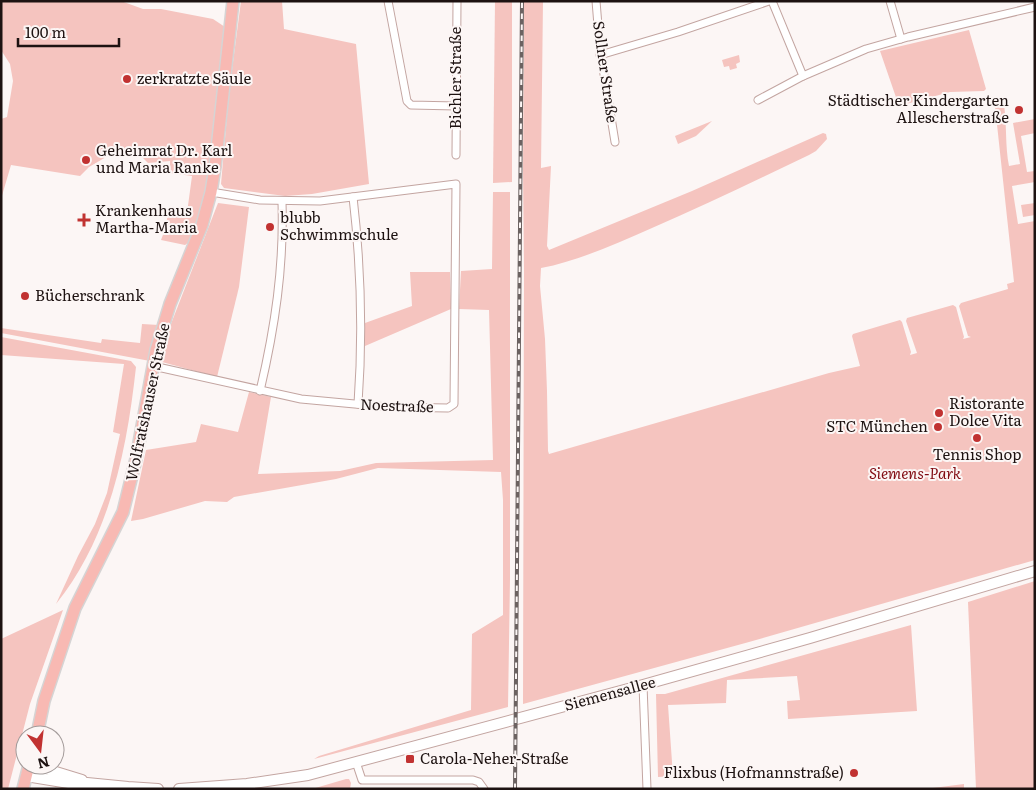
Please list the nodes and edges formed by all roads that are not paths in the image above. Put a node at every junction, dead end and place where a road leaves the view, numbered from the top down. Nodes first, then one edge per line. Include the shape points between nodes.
1 (233, 1) edge
2 (388, 1) edge
3 (457, 1) edge
4 (596, 1) edge
5 (770, 1) edge
6 (890, 1) edge
7 (1035, 7) edge
8 (901, 39) junction
9 (600, 55) junction
10 (803, 76) junction
11 (758, 100) dead end
12 (456, 106) junction
13 (615, 142) dead end
14 (456, 155) dead end
15 (211, 192) junction
16 (353, 197) junction
17 (282, 202) junction
18 (153, 366) junction
19 (260, 391) junction
20 (358, 404) junction
21 (1035, 571) edge
22 (643, 685) junction
23 (38, 725) edge
24 (356, 762) junction
25 (27, 775) edge
26 (44, 775) edge
27 (63, 775) edge
28 (87, 783) junction
29 (247, 786) edge
30 (23, 789) edge
31 (158, 789) edge
32 (179, 789) edge
33 (484, 789) edge
34 (647, 789) edge

1 - 15 main road, Wolfratshauser Straße
2 - 12 street via 407,101 411,105
3 - 12 street, Bichler Straße
4 - 9 street, Sollner Straße
5 - 9 street
5 - 10 street
6 - 8 street
7 - 8 street
8 - 10 street via 866,49
9 - 13 street, Sollner Straße
10 - 11 street
12 - 14 street, Bichler Straße
15 - 17 street
15 - 18 main road, Wolfratshauser Straße via 202,225 170,304
16 - 17 street
16 - 20 street via 361,294
16 - 20 street, Noestraße via 456,184 454,404 448,408
17 - 19 street via 278,300
18 - 19 street, Noestraße
18 - 23 main road, Wolfratshauser Straße via 123,512 75,608
19 - 20 street, Noestraße via 301,400
21 - 22 main road, Siemensallee
22 - 24 main road, Siemensallee
22 - 34 street
24 - 29 main road, Siemensallee via 300,777
24 - 33 street via 362,780 473,780
25 - 30 main road
26 - 28 main road via 74,784
27 - 28 main road
28 - 31 main road
29 - 32 main road, Siemensallee

